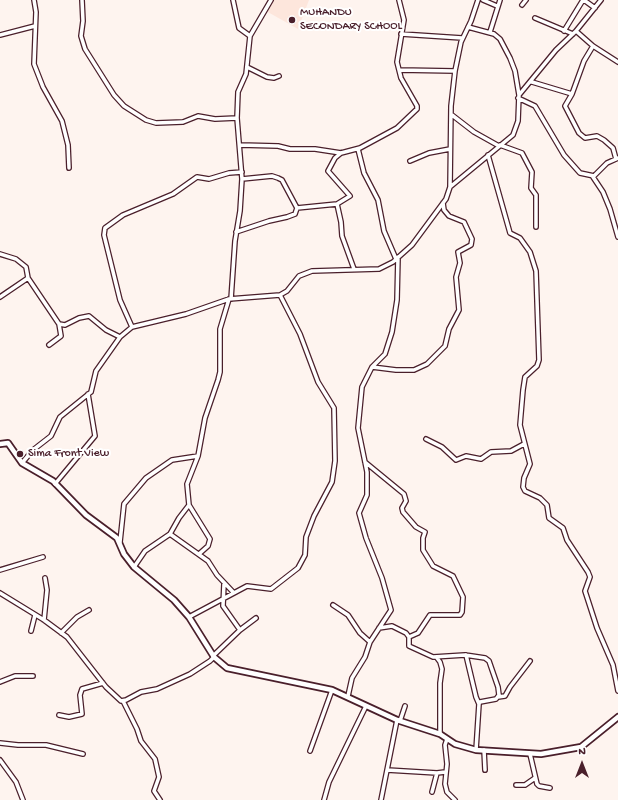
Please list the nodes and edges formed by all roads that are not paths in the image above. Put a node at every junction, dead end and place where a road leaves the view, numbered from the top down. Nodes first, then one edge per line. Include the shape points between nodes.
1 (34, 0) edge
2 (82, 0) edge
3 (233, 0) edge
4 (272, 0) edge
5 (399, 0) edge
6 (478, 0) edge
7 (482, 0) edge
8 (500, 0) edge
9 (526, 0) edge
10 (584, 0) edge
11 (601, 0) edge
12 (522, 5) dead end
13 (497, 6) junction
14 (595, 8) junction
15 (534, 18) dead end
16 (35, 26) junction
17 (468, 27) junction
18 (564, 31) junction
19 (576, 31) junction
20 (490, 32) junction
21 (401, 34) junction
22 (573, 34) junction
23 (0, 35) edge
24 (250, 36) junction
25 (462, 38) junction
26 (592, 46) junction
27 (618, 62) edge
28 (247, 67) junction
29 (399, 70) junction
30 (456, 71) junction
31 (279, 76) dead end
32 (532, 82) junction
33 (572, 94) junction
34 (518, 96) junction
35 (452, 115) junction
36 (237, 118) junction
37 (240, 145) junction
38 (500, 145) junction
39 (358, 149) junction
40 (450, 149) junction
41 (341, 153) junction
42 (488, 155) junction
43 (617, 159) edge
44 (410, 161) dead end
45 (69, 168) dead end
46 (242, 172) junction
47 (593, 176) junction
48 (242, 179) junction
49 (450, 187) junction
50 (443, 203) junction
51 (337, 204) junction
52 (297, 208) junction
53 (536, 227) dead end
54 (236, 232) junction
55 (618, 237) edge
56 (0, 254) edge
57 (397, 258) junction
58 (354, 269) junction
59 (28, 278) junction
60 (280, 295) junction
61 (0, 297) edge
62 (230, 299) junction
63 (59, 324) junction
64 (132, 327) junction
65 (120, 337) junction
66 (49, 346) dead end
67 (372, 367) junction
68 (88, 394) junction
69 (426, 439) dead end
70 (0, 444) edge
71 (524, 444) junction
72 (198, 456) junction
73 (365, 462) junction
74 (22, 463) junction
75 (56, 484) junction
76 (189, 505) junction
77 (170, 534) junction
78 (120, 542) junction
79 (199, 554) junction
80 (43, 557) dead end
81 (134, 566) junction
82 (0, 570) edge
83 (45, 578) dead end
84 (224, 584) junction
85 (233, 592) junction
86 (0, 593) edge
87 (222, 599) junction
88 (332, 605) dead end
89 (89, 610) dead end
90 (35, 615) junction
91 (189, 617) junction
92 (256, 618) dead end
93 (44, 620) junction
94 (379, 628) junction
95 (240, 630) junction
96 (31, 631) dead end
97 (61, 633) junction
98 (409, 637) junction
99 (370, 642) junction
100 (466, 655) junction
101 (213, 656) junction
102 (437, 658) junction
103 (530, 661) dead end
104 (33, 676) dead end
105 (0, 682) edge
106 (103, 683) junction
107 (332, 690) junction
108 (618, 690) edge
109 (348, 696) junction
110 (498, 697) junction
111 (123, 701) junction
112 (479, 704) junction
113 (366, 706) junction
114 (405, 706) dead end
115 (59, 715) dead end
116 (618, 717) edge
117 (398, 720) junction
118 (440, 734) junction
119 (447, 739) junction
120 (0, 743) edge
121 (476, 750) junction
122 (484, 750) junction
123 (310, 751) dead end
124 (83, 754) dead end
125 (530, 754) junction
126 (0, 760) edge
127 (387, 770) junction
128 (393, 770) junction
129 (485, 770) dead end
130 (445, 772) junction
131 (437, 774) junction
132 (535, 778) junction
133 (385, 779) junction
134 (516, 785) dead end
135 (550, 788) dead end
136 (432, 792) dead end
137 (23, 800) edge
138 (160, 800) edge
139 (324, 800) edge
140 (381, 800) edge
141 (455, 800) edge

1 - 16 street
2 - 36 street via 81,36 85,49 114,95 124,106 146,120 156,123 183,122 198,116
3 - 24 street via 238,28
4 - 24 street
5 - 21 street via 404,18
6 - 17 street
7 - 13 street
8 - 13 street
9 - 12 street
10 - 14 street
10 - 18 street
11 - 14 street
13 - 20 street
14 - 19 street
15 - 18 street
16 - 23 street
16 - 45 street via 35,69 62,121 68,145
17 - 20 street
17 - 25 street
18 - 22 street
19 - 22 street
19 - 26 street
20 - 34 street via 500,40 510,58 517,78
21 - 25 street
21 - 29 street via 397,54
22 - 32 street via 556,50
24 - 28 street
25 - 30 street
26 - 27 street
26 - 33 street
28 - 31 street via 274,78
28 - 36 street via 238,92
29 - 30 street
29 - 39 street via 417,109 392,132
30 - 35 street
32 - 33 street
32 - 34 street
33 - 43 street via 565,106 579,133 585,138 597,136 604,140 614,149
34 - 38 street via 518,121 515,131
34 - 47 street via 534,106 572,165 580,173
35 - 38 street via 474,132
35 - 40 street
36 - 37 street
37 - 41 street via 278,146
37 - 46 street
38 - 42 street
38 - 53 street via 522,153 532,172 531,188 536,194
39 - 41 street
39 - 57 street via 364,173 378,200 384,231
40 - 44 street via 429,152
40 - 49 street
41 - 51 street via 328,171 350,196
42 - 49 street
42 - 71 street via 510,233 520,238 530,252 536,271 539,360 524,380 520,419
43 - 47 street via 607,163
46 - 48 street
46 - 64 street via 210,179 197,177 173,194 119,217 105,228 104,235 120,300
47 - 55 street via 610,209
48 - 52 street via 268,177 282,180
48 - 54 street
49 - 50 street
50 - 57 street via 412,245
50 - 67 street via 444,210 449,216 464,222 472,239 471,245 458,252 460,263 456,277 459,310 449,329 445,346 427,364 414,370
51 - 52 street
51 - 58 street via 342,236
52 - 54 street via 295,214
54 - 62 street
56 - 59 street via 21,262 26,267
57 - 58 street via 379,269
57 - 67 street via 397,300 392,332 385,354
58 - 60 street via 305,273 295,279 287,291
59 - 61 street
59 - 63 street
60 - 62 street
60 - 85 street via 300,334 318,382 334,408 334,474 308,531 305,555 298,568 270,589 250,585
62 - 64 street via 186,314
62 - 72 street via 220,329 220,372 205,418
63 - 65 street via 65,325 89,316 106,330
63 - 66 street via 61,336
64 - 65 street
65 - 68 street via 96,371 92,390
67 - 73 street via 362,387 359,409 359,435
68 - 74 street via 60,417 50,436
68 - 75 street via 95,436
69 - 71 street via 442,447 456,460 466,456 481,459 491,452 511,451
70 - 74 street via 8,443
71 - 108 street via 530,464 524,478 524,490 540,498 547,505 549,518 563,528 567,540 588,572 590,577 585,591 613,665
72 - 76 street via 187,484
72 - 78 street via 172,460 146,478 124,504
73 - 94 street via 367,495 359,513 391,610
73 - 98 street via 404,494 404,512 416,527 425,532 423,550 434,566 453,576 463,597 460,615 430,615 418,633
74 - 75 street
75 - 78 street via 86,515
76 - 77 street
76 - 79 street via 210,539 210,544
77 - 79 street
77 - 81 street via 145,551
78 - 81 street via 124,554
79 - 84 street via 208,561
80 - 82 street
81 - 91 street via 174,600
83 - 93 street via 47,590
84 - 85 street
84 - 87 street
85 - 87 street
86 - 90 street
87 - 91 street
87 - 95 street via 227,613
88 - 99 street via 348,615 360,633
89 - 97 street via 77,617
90 - 93 street
90 - 96 street
91 - 101 street
92 - 95 street
93 - 97 street
94 - 98 street via 392,626
94 - 99 street
95 - 101 street
97 - 106 street via 72,642
98 - 102 street via 409,646
99 - 109 street via 365,657 352,678
100 - 102 street
100 - 110 street via 489,661 498,686
100 - 112 street
101 - 107 street via 230,670
101 - 111 street via 210,661 190,674
102 - 118 street via 443,672 440,683
103 - 110 street via 505,696
104 - 105 street via 15,676
106 - 111 street via 113,696
106 - 115 street via 82,689 82,714 69,717
107 - 109 street
107 - 123 street
109 - 113 street
110 - 112 street
111 - 138 street via 141,741 155,759 159,777 154,791
112 - 121 street
113 - 117 street
113 - 139 street via 329,782
114 - 117 street
116 - 125 street via 580,747 546,754
117 - 118 street
117 - 127 street
118 - 119 street
119 - 121 street
119 - 130 street
120 - 124 street via 46,745
121 - 122 street
122 - 125 street
122 - 129 street
125 - 132 street
126 - 137 street via 16,782
127 - 128 street
127 - 133 street
128 - 131 street via 416,770
128 - 133 street
130 - 131 street
130 - 141 street via 446,789
131 - 136 street
132 - 134 street via 525,785
132 - 135 street via 539,786
133 - 140 street

